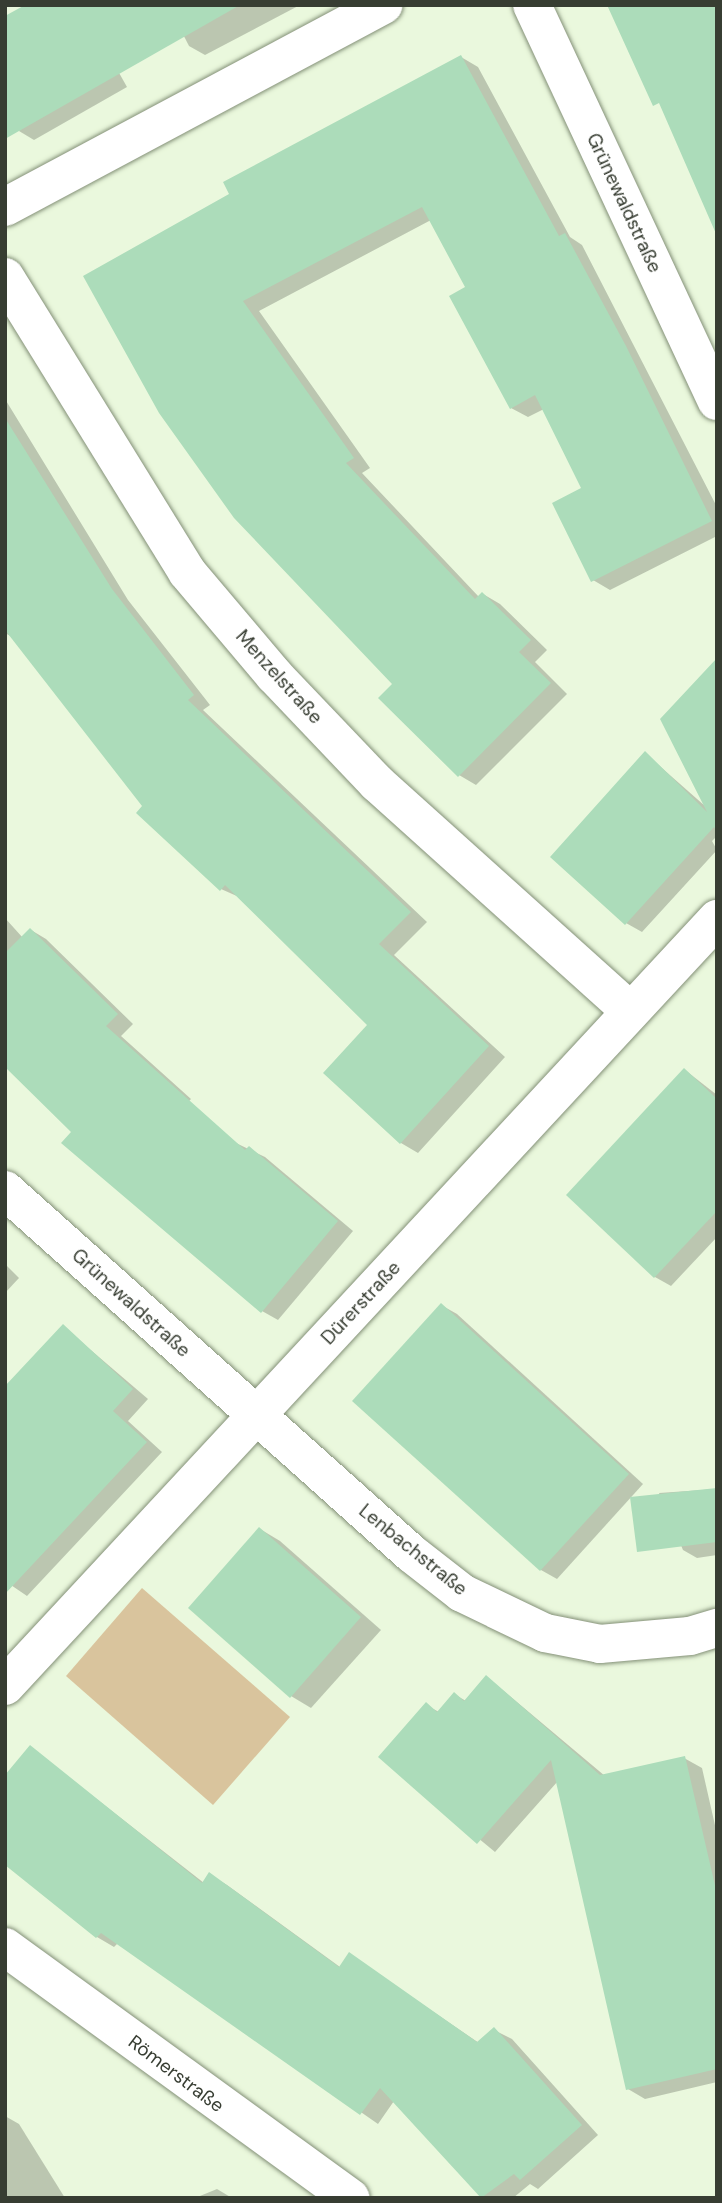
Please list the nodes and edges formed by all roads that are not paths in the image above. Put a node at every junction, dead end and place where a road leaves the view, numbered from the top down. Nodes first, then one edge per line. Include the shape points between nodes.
1 (383, 5) edge
2 (532, 5) edge
3 (5, 207) edge
4 (5, 277) edge
5 (717, 401) edge
6 (717, 919) edge
7 (630, 1011) junction
8 (5, 1190) edge
9 (257, 1416) junction
10 (717, 1628) edge
11 (5, 1686) edge
12 (5, 1947) edge
13 (308, 2184) edge
14 (350, 2198) edge

1 - 3 street
2 - 5 street, Grünewaldstraße
4 - 7 street, Menzelstraße via 187,572 274,675 377,783
6 - 7 street, Dürerstraße
7 - 9 street, Dürerstraße
8 - 9 street, Grünewaldstraße
9 - 10 street, Lenbachstraße via 462,1593 545,1633 600,1644 691,1636
9 - 11 street, Dürerstraße
12 - 13 street, Römerstraße
13 - 14 street, Römerstraße

